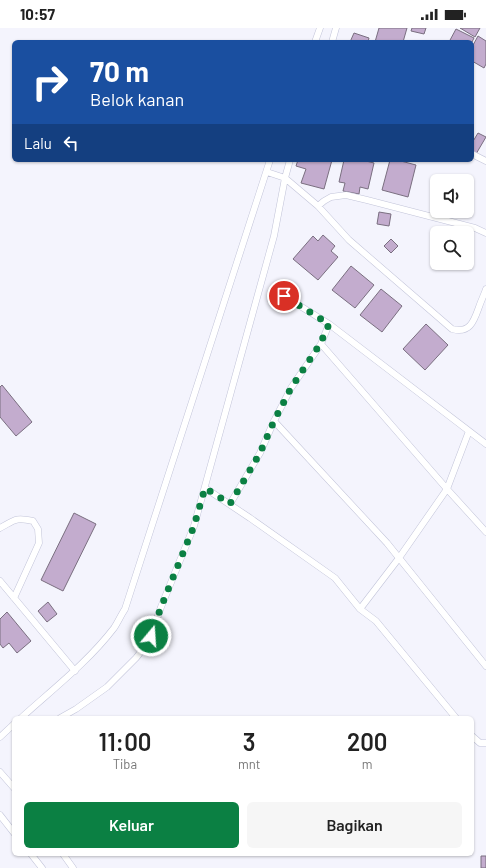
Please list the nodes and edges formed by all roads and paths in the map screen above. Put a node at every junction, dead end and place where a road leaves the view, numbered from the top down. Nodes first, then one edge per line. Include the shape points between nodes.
1 (320, 28) edge
2 (336, 28) edge
3 (316, 40) edge
4 (333, 40) edge
5 (474, 155) edge
6 (486, 161) edge
7 (269, 162) edge
8 (289, 162) edge
9 (266, 172) junction
10 (284, 178) junction
11 (318, 206) junction
12 (486, 233) edge
13 (486, 289) edge
14 (284, 296) dead end
15 (329, 324) junction
16 (320, 344) junction
17 (274, 421) junction
18 (469, 431) junction
19 (486, 444) edge
20 (205, 488) junction
21 (447, 489) junction
22 (230, 504) junction
23 (0, 528) edge
24 (486, 532) edge
25 (399, 558) junction
26 (0, 581) edge
27 (14, 598) junction
28 (360, 609) junction
29 (486, 666) edge
30 (75, 671) junction
31 (23, 716) edge
32 (64, 716) edge
33 (454, 716) edge
34 (12, 726) edge
35 (0, 737) edge
36 (474, 738) edge
37 (486, 742) edge
38 (0, 772) edge
39 (12, 786) edge
40 (0, 815) edge
41 (12, 830) edge
42 (33, 856) edge
43 (64, 856) edge
44 (42, 868) edge
45 (73, 868) edge

1 - 3 lane
2 - 4 lane
5 - 6 lane
7 - 9 lane
8 - 10 lane
9 - 10 lane
9 - 30 lane via 125,609 106,638
10 - 11 lane
10 - 20 lane via 274,236
11 - 12 lane via 331,197 346,196 475,228
11 - 13 lane via 349,240 452,329 464,330 469,326 474,320
14 - 15 lane
15 - 16 lane
15 - 18 lane
16 - 17 lane via 291,388
16 - 21 lane
17 - 22 lane via 260,453
17 - 25 lane
18 - 19 lane
18 - 21 lane
20 - 22 lane
20 - 32 lane via 194,526 151,636 143,649 107,687
21 - 24 lane
21 - 25 lane
22 - 28 lane via 335,578
23 - 27 lane via 15,519 23,519 33,521 38,529 39,542
25 - 28 lane
25 - 29 lane
26 - 27 lane
27 - 30 lane
28 - 33 lane via 376,621
30 - 31 lane
34 - 35 lane
36 - 37 lane via 480,743
38 - 39 lane
40 - 41 lane
42 - 44 lane
43 - 45 lane

